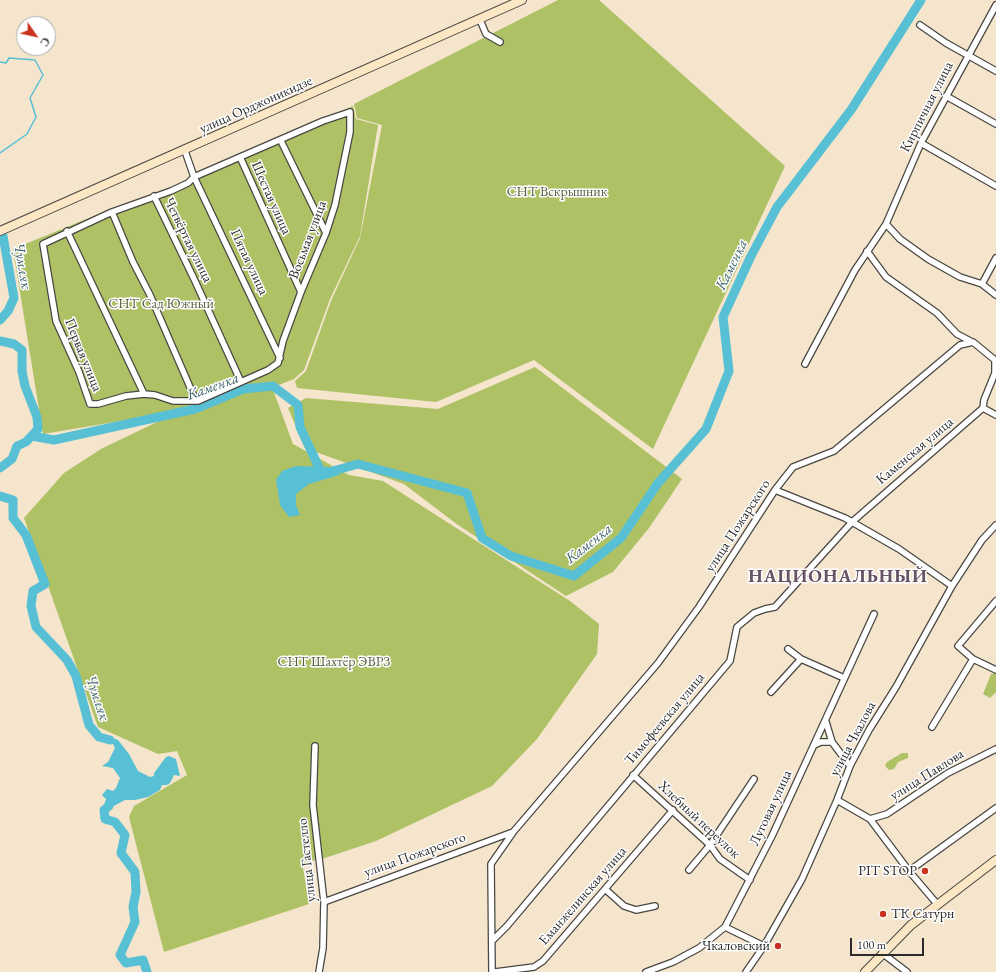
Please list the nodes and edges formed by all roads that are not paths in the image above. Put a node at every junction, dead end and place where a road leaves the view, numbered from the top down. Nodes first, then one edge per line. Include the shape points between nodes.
1 (522, 0) edge
2 (996, 4) edge
3 (480, 20) junction
4 (920, 25) dead end
5 (500, 42) dead end
6 (968, 56) junction
7 (996, 71) edge
8 (946, 96) junction
9 (996, 124) edge
10 (281, 141) junction
11 (921, 143) junction
12 (185, 150) junction
13 (240, 157) junction
14 (194, 177) junction
15 (996, 186) edge
16 (154, 196) junction
17 (112, 212) junction
18 (886, 224) junction
19 (0, 231) edge
20 (67, 231) junction
21 (326, 233) junction
22 (867, 251) junction
23 (996, 258) edge
24 (982, 284) junction
25 (301, 292) junction
26 (996, 295) edge
27 (973, 342) junction
28 (280, 358) junction
29 (805, 364) dead end
30 (241, 382) junction
31 (144, 394) junction
32 (196, 401) junction
33 (983, 408) junction
34 (996, 415) edge
35 (775, 490) junction
36 (852, 522) junction
37 (996, 525) edge
38 (952, 586) junction
39 (996, 601) edge
40 (874, 614) dead end
41 (788, 649) dead end
42 (801, 658) junction
43 (973, 659) junction
44 (996, 670) edge
45 (844, 678) junction
46 (771, 692) dead end
47 (826, 722) junction
48 (932, 727) dead end
49 (832, 742) junction
50 (814, 745) junction
51 (315, 746) dead end
52 (996, 749) edge
53 (850, 766) junction
54 (633, 775) junction
55 (754, 779) dead end
56 (837, 800) junction
57 (996, 808) edge
58 (673, 810) junction
59 (870, 819) junction
60 (514, 832) junction
61 (710, 845) junction
62 (996, 860) edge
63 (689, 870) dead end
64 (909, 871) junction
65 (750, 880) junction
66 (605, 889) junction
67 (324, 902) junction
68 (938, 905) junction
69 (655, 906) dead end
70 (726, 927) junction
71 (493, 940) junction
72 (764, 946) junction
73 (882, 953) junction
74 (319, 972) edge
75 (492, 972) edge
76 (495, 972) edge
77 (646, 972) edge
78 (746, 972) edge
79 (865, 972) edge
80 (907, 972) edge

1 - 3 main road, улица Орджоникидзе
2 - 6 street, Кирпичная улица
3 - 5 street via 486,34
3 - 12 main road, улица Орджоникидзе
4 - 6 street
6 - 7 street
6 - 8 street, Кирпичная улица
8 - 9 street
8 - 11 street, Кирпичная улица
10 - 13 street
10 - 21 street
10 - 21 street, Восьмая улица via 350,112 350,132 335,205
11 - 15 street
11 - 18 street, Кирпичная улица
12 - 14 street, Пятая улица
12 - 19 main road, улица Орджоникидзе
13 - 14 street
13 - 25 street, Шестая улица
14 - 16 street via 188,183
14 - 28 street, Пятая улица
16 - 17 street
16 - 30 street, Четвёртая улица
17 - 20 street
17 - 32 street
18 - 22 street, Кирпичная улица
18 - 24 street via 900,239 928,259 960,278
20 - 31 street
20 - 31 street, Первая улица via 43,244 56,321 90,404
21 - 25 street, Восьмая улица
22 - 27 street via 886,276 937,313 957,334
22 - 29 street, Кирпичная улица
23 - 24 street
24 - 26 street
25 - 28 street, Восьмая улица via 283,341
27 - 33 street via 995,360 995,373
27 - 35 street, улица Пожарского via 960,345 834,451 793,467
28 - 30 street via 278,363 268,370
30 - 32 street
31 - 32 street via 174,401
33 - 34 street
33 - 36 street, Каменская улица
35 - 36 street
35 - 60 street, улица Пожарского via 699,607 658,663
36 - 38 street via 898,549
36 - 54 street, Тимофеевская улица via 775,607 754,613 737,627 730,661
37 - 38 street, улица Чкалова via 982,540
38 - 53 street, улица Чкалова
39 - 43 street via 958,646
40 - 45 street, Луговая улица
41 - 42 street
42 - 45 street
42 - 46 street
43 - 44 street
43 - 48 street
45 - 47 street, Луговая улица
47 - 49 street
47 - 50 street, Луговая улица
49 - 50 street
49 - 53 street
50 - 65 street, Луговая улица
51 - 67 street, улица Гастелло via 313,805
52 - 59 street, улица Павлова via 948,773 887,814
53 - 56 street, улица Чкалова
54 - 58 street, Хлебный переулок
54 - 71 street, Тимофеевская улица
55 - 61 street
56 - 59 street
56 - 72 street, улица Чкалова via 802,878
57 - 64 street
58 - 61 street, Хлебный переулок
58 - 66 street, Еманжелинская улица
59 - 64 street
60 - 67 street, улица Пожарского
60 - 71 street, улица Пожарского via 491,864
61 - 63 street
61 - 65 street, Хлебный переулок via 720,859
62 - 68 main road
64 - 68 street
65 - 70 street, Луговая улица
66 - 69 street via 624,906 636,910
66 - 76 street, Еманжелинская улица via 543,961 534,967
67 - 74 street, улица Гастелло
68 - 73 main road via 911,925
70 - 72 street
70 - 77 street, Луговая улица via 699,948 673,962
71 - 75 street, улица Пожарского
72 - 78 street, улица Чкалова
73 - 79 main road
73 - 80 street

